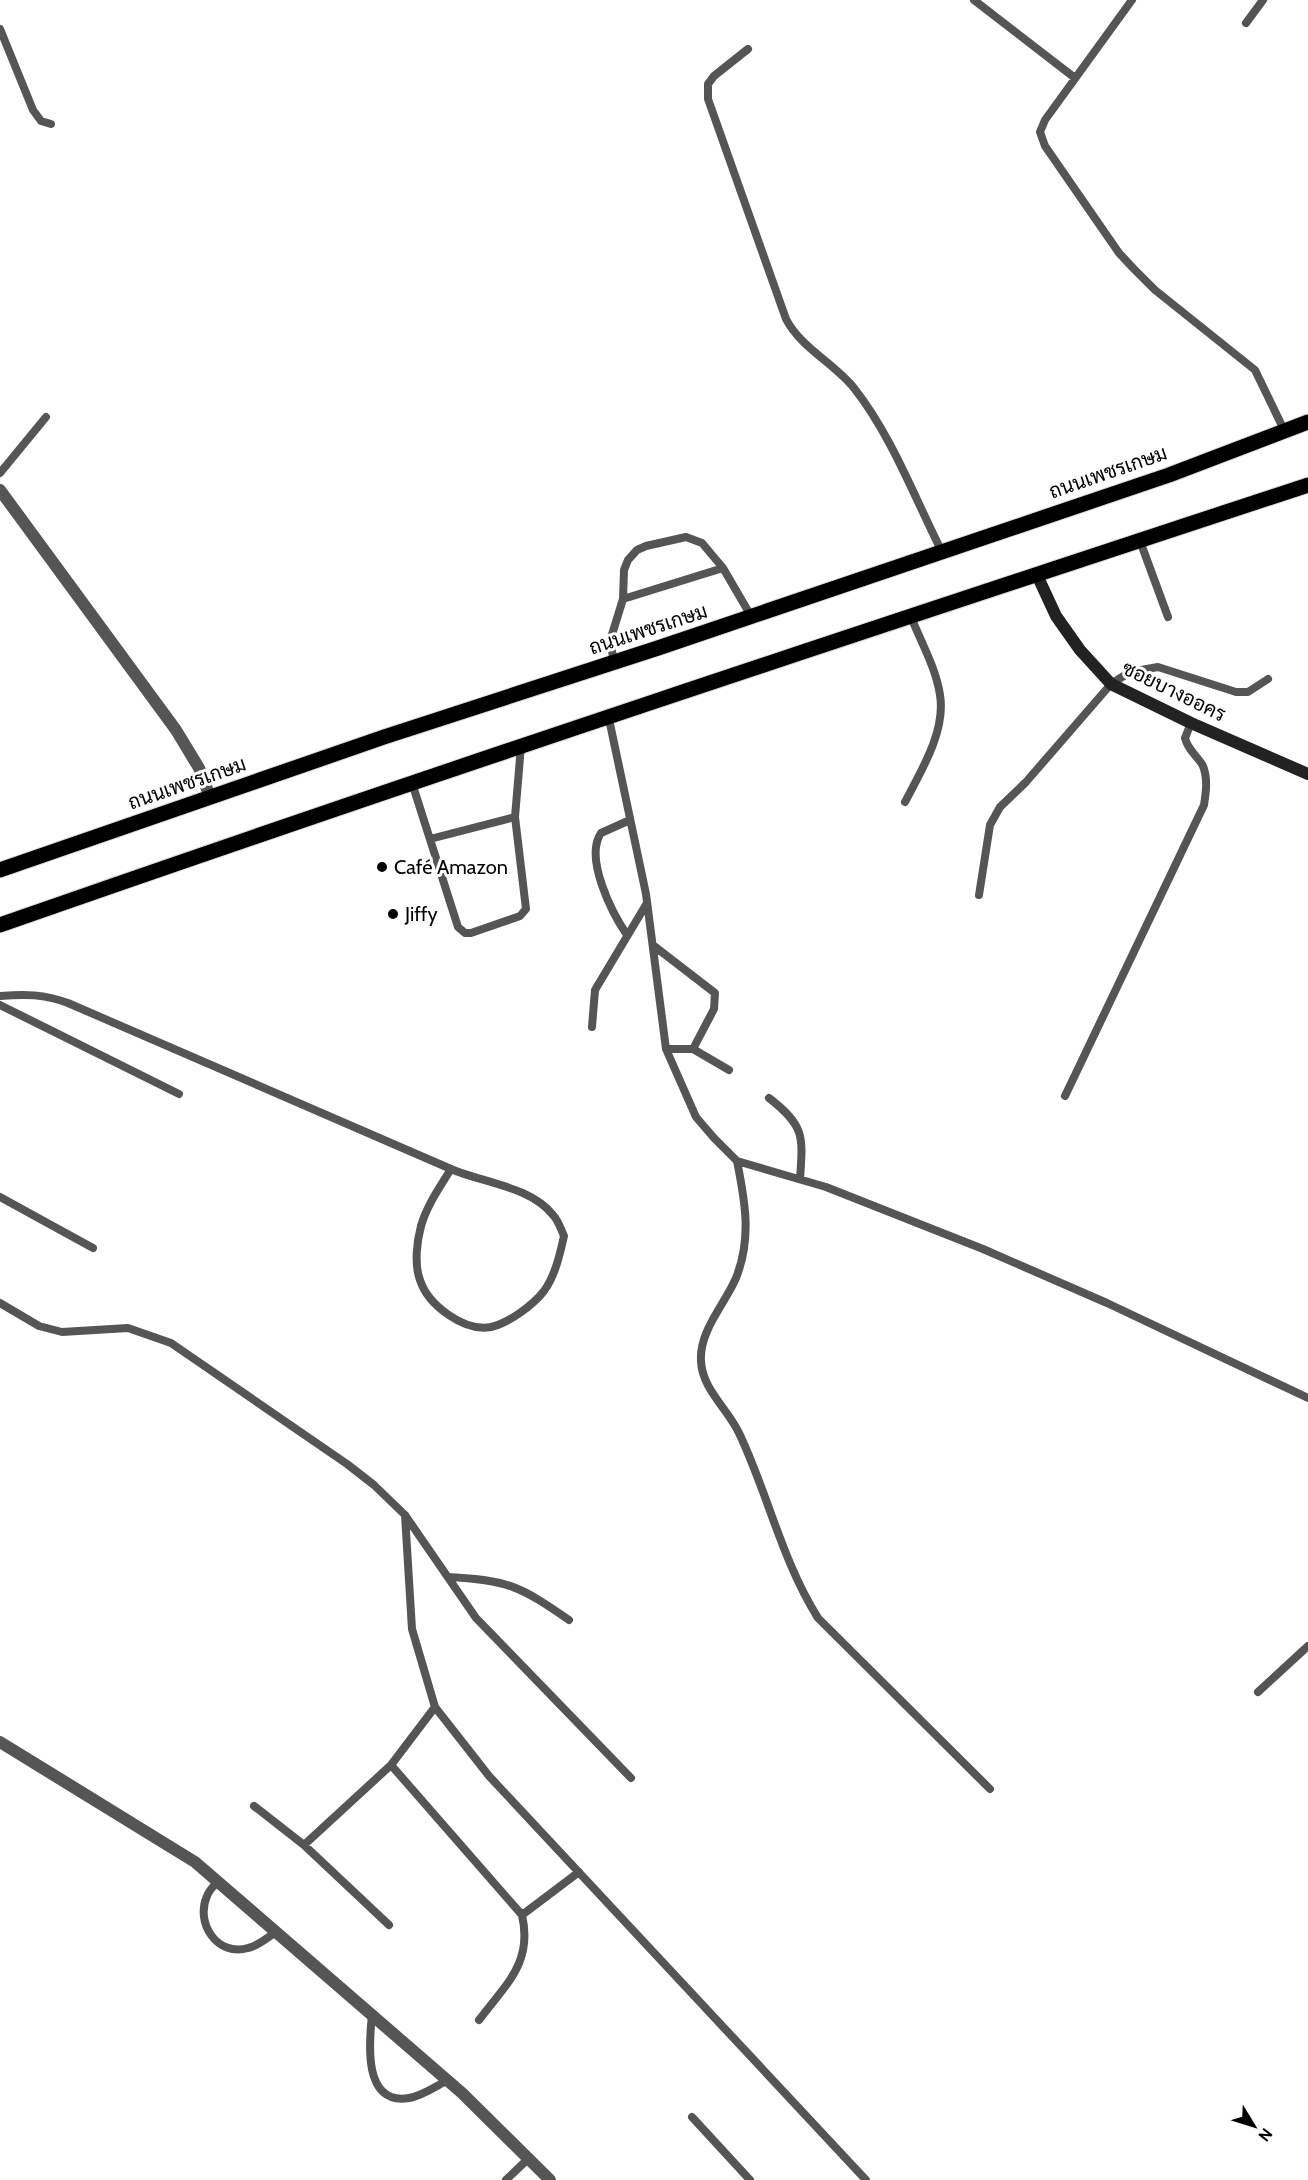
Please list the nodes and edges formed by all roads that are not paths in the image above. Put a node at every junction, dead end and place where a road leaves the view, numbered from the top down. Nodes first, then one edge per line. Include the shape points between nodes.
1 (974, 0) edge
2 (1132, 0) edge
3 (1263, 0) edge
4 (1246, 24) dead end
5 (0, 29) edge
6 (748, 49) dead end
7 (1075, 78) junction
8 (51, 124) dead end
9 (46, 417) dead end
10 (1308, 422) edge
11 (1284, 430) junction
12 (0, 473) edge
13 (1308, 485) edge
14 (0, 490) edge
15 (1140, 541) junction
16 (941, 550) junction
17 (723, 568) junction
18 (1037, 575) junction
19 (623, 599) junction
20 (751, 616) junction
21 (911, 617) junction
22 (1168, 617) dead end
23 (614, 662) junction
24 (1268, 680) dead end
25 (1112, 684) junction
26 (609, 719) junction
27 (1191, 723) junction
28 (521, 746) junction
29 (1308, 774) edge
30 (412, 783) junction
31 (210, 797) junction
32 (905, 802) dead end
33 (515, 817) junction
34 (630, 820) junction
35 (430, 839) junction
36 (0, 870) edge
37 (979, 895) dead end
38 (648, 903) junction
39 (0, 925) edge
40 (627, 935) junction
41 (654, 946) junction
42 (0, 996) edge
43 (0, 1005) edge
44 (592, 1027) dead end
45 (666, 1049) junction
46 (693, 1049) junction
47 (729, 1070) dead end
48 (179, 1094) dead end
49 (1065, 1096) dead end
50 (769, 1098) dead end
51 (737, 1161) junction
52 (451, 1169) junction
53 (800, 1179) junction
54 (0, 1197) edge
55 (93, 1248) dead end
56 (0, 1303) edge
57 (1308, 1398) edge
58 (405, 1515) junction
59 (448, 1577) junction
60 (569, 1620) dead end
61 (1308, 1646) edge
62 (1258, 1692) dead end
63 (435, 1707) junction
64 (0, 1742) edge
65 (391, 1765) junction
66 (631, 1778) dead end
67 (990, 1788) dead end
68 (254, 1806) dead end
69 (304, 1845) junction
70 (579, 1872) junction
71 (218, 1881) junction
72 (522, 1915) junction
73 (389, 1925) dead end
74 (276, 1932) junction
75 (372, 2014) junction
76 (479, 2020) dead end
77 (448, 2080) junction
78 (692, 2117) dead end
79 (529, 2158) junction
80 (506, 2180) edge
81 (550, 2180) edge
82 (750, 2180) edge
83 (866, 2180) edge

1 - 7 lane
2 - 7 lane
3 - 4 lane
5 - 8 lane via 33,110 41,121
6 - 16 lane via 714,76 708,84 708,99 786,319 795,335 852,385 872,412
7 - 11 lane via 1044,120 1040,132 1045,146 1134,269 1255,370
9 - 12 lane
10 - 11 main road, ถนนเพชรเกษม
11 - 16 main road, ถนนเพชรเกษม via 1169,475
13 - 15 main road
14 - 31 street via 176,730 199,768
15 - 18 main road
15 - 22 lane
16 - 20 main road, ถนนเพชรเกษม
17 - 19 lane
17 - 19 lane via 695,538 646,546 628,560
17 - 20 lane
18 - 21 main road
18 - 25 street, ซอยบางออคร via 1056,616 1080,650
19 - 23 lane via 610,641
20 - 23 main road, ถนนเพชรเกษม
21 - 26 main road
21 - 32 lane via 935,676 940,716 927,758
23 - 31 main road, ถนนเพชรเกษม
24 - 25 lane via 1248,692 1236,692 1158,667 1130,672
25 - 27 street, ซอยบางออคร
25 - 37 lane via 1000,807 990,825
26 - 28 main road
26 - 34 lane
27 - 29 street, ซอยบางออคร
27 - 49 lane via 1185,738 1191,753 1203,765 1207,787 1204,805
28 - 30 main road
28 - 33 lane
30 - 35 lane
30 - 39 main road
31 - 36 main road, ถนนเพชรเกษม
33 - 35 lane
33 - 35 lane via 526,909 520,916 471,933 458,927
34 - 38 lane
34 - 40 lane via 601,833 594,848 609,906
38 - 40 lane
38 - 41 lane
40 - 44 lane via 595,990
41 - 45 lane
41 - 46 lane via 715,993 714,1009
42 - 52 lane via 49,996 68,1003
43 - 48 lane
45 - 46 lane
45 - 51 lane via 696,1117
46 - 47 lane
50 - 53 lane via 796,1123 803,1145
51 - 53 lane
51 - 67 lane via 746,1202 747,1238 736,1277 704,1339 701,1361 707,1384 739,1432 801,1591 818,1618
52 - 52 lane via 531,1198 553,1214 564,1236 544,1291 517,1315 491,1327 467,1324 439,1308 420,1280 417,1255 421,1226
53 - 57 lane via 982,1249
54 - 55 lane
56 - 58 lane via 39,1326 62,1332 128,1328 171,1343 347,1464
58 - 59 lane
58 - 63 lane via 412,1629
59 - 60 lane via 489,1579 515,1586
59 - 66 lane via 476,1618
61 - 62 lane
63 - 65 lane
63 - 70 lane via 489,1776
64 - 71 street via 195,1862
65 - 69 lane
65 - 72 lane
68 - 69 lane
69 - 73 lane
70 - 72 lane
70 - 83 lane
71 - 74 street
71 - 74 lane via 207,1894 202,1912 205,1926 217,1943 230,1949 249,1948
72 - 76 lane via 527,1934 520,1967
74 - 75 street
75 - 77 street
75 - 77 lane via 369,2056 374,2079 383,2093 411,2098
77 - 79 street
78 - 82 lane
79 - 80 lane
79 - 81 street

